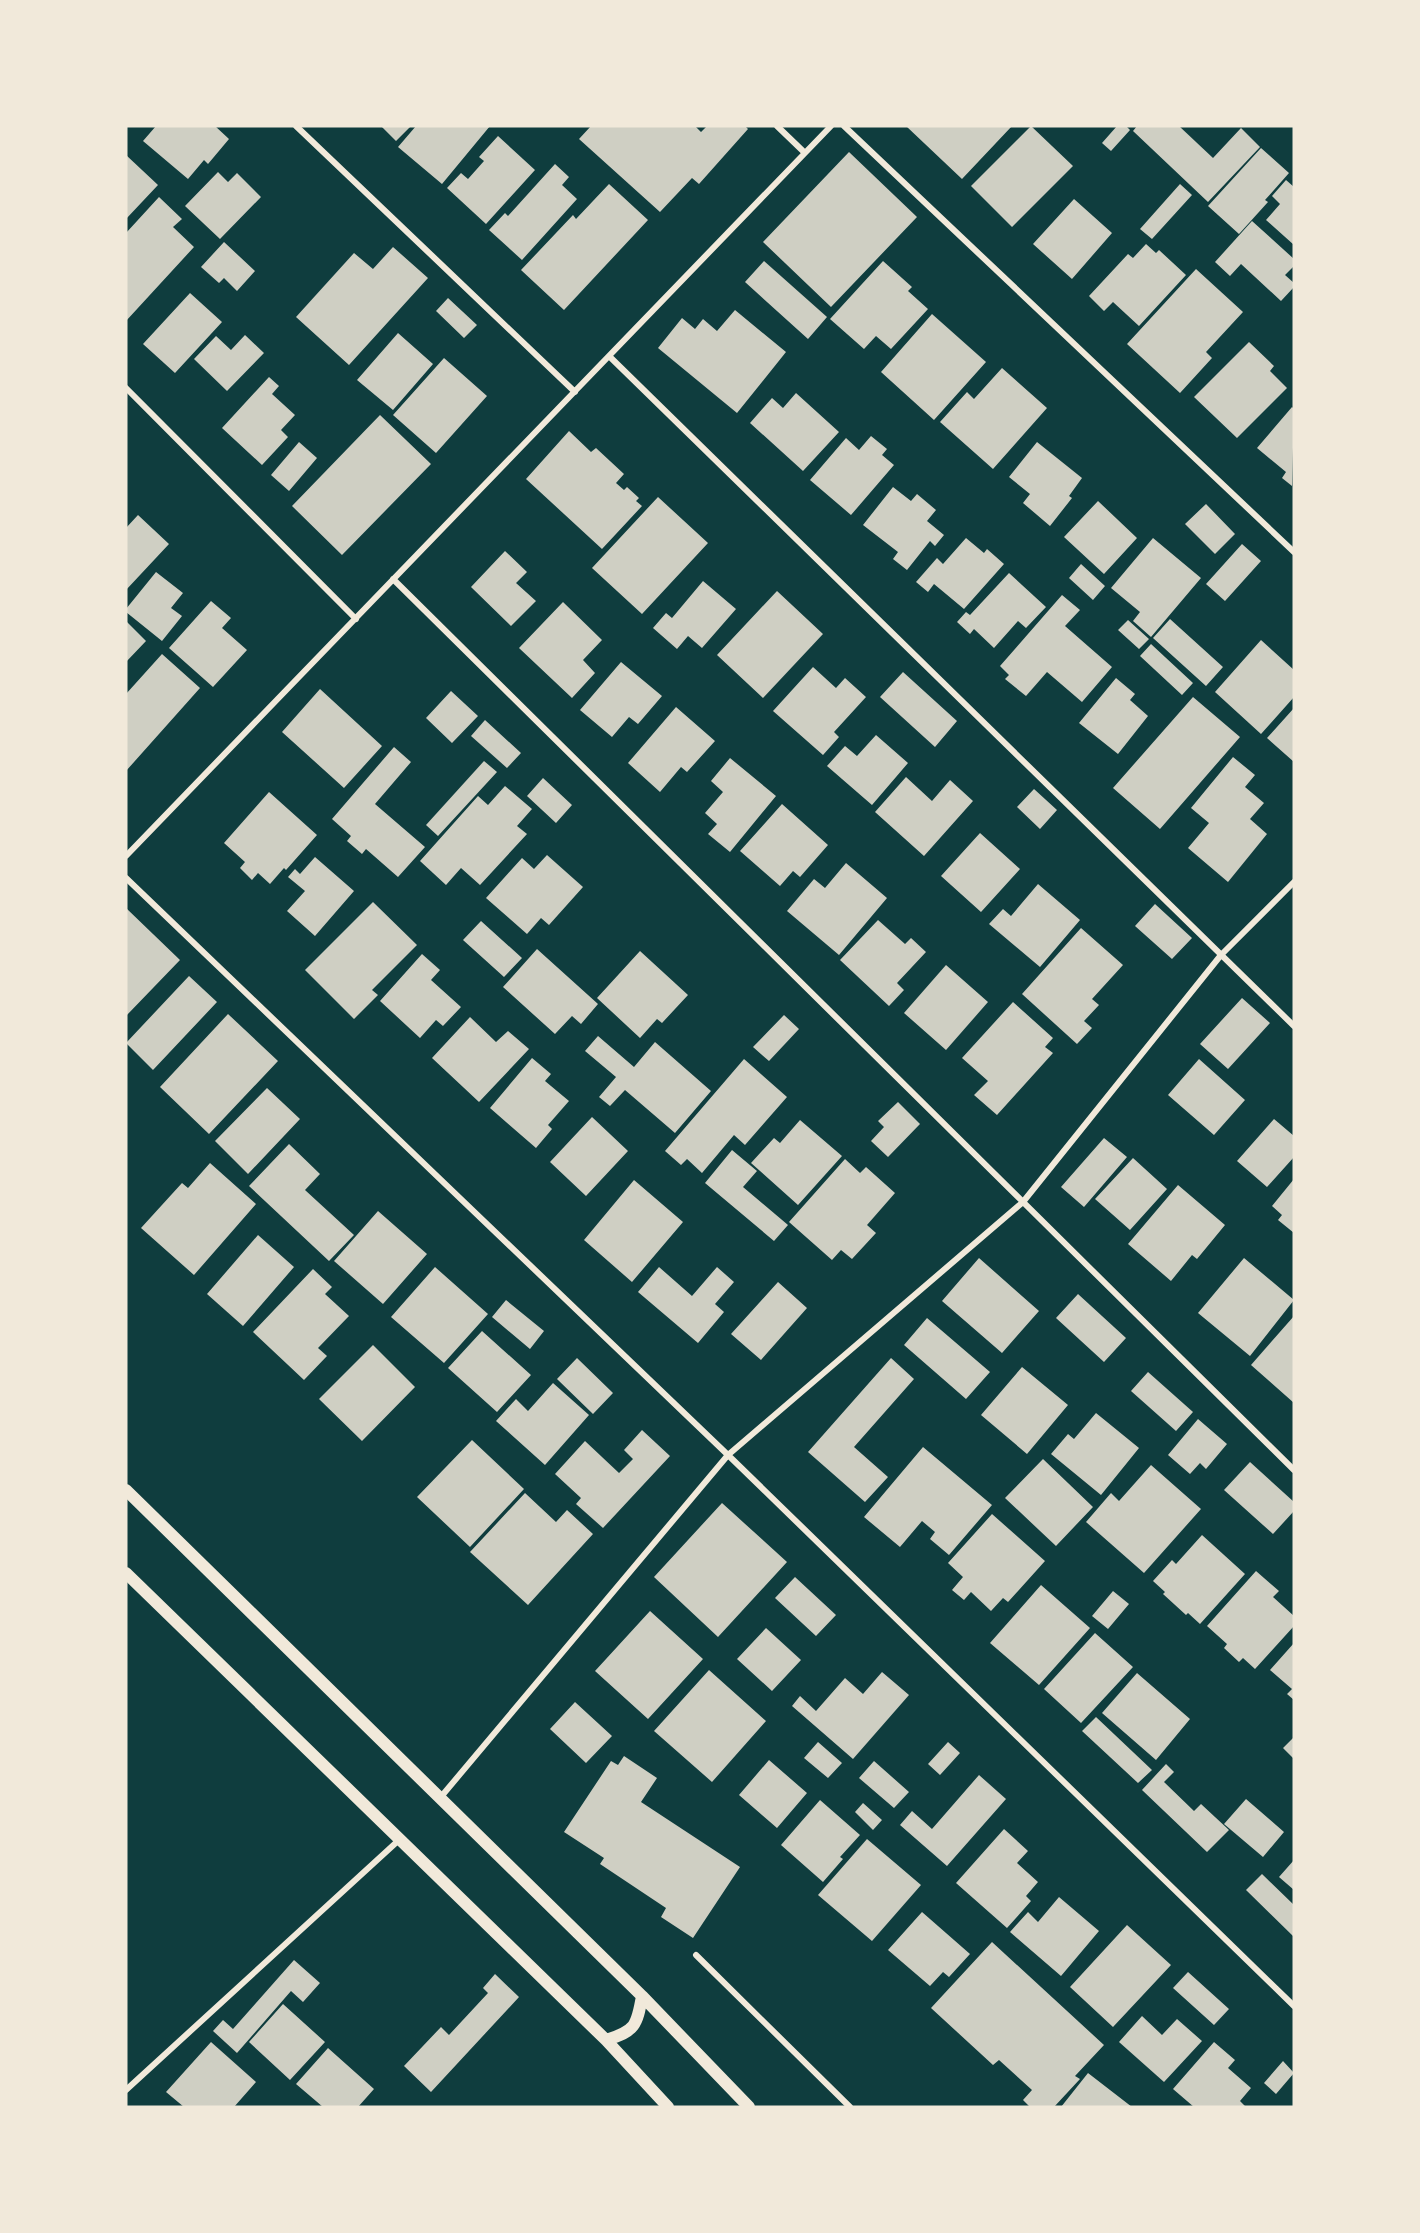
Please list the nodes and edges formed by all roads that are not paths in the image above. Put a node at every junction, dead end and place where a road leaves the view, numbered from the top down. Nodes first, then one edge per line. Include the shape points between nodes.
1 (296, 126) edge
2 (777, 126) edge
3 (831, 126) edge
4 (844, 126) edge
5 (805, 153) junction
6 (609, 356) junction
7 (126, 388) edge
8 (575, 392) junction
9 (1294, 552) edge
10 (393, 579) junction
11 (356, 619) junction
12 (126, 856) edge
13 (126, 878) edge
14 (1294, 882) edge
15 (1221, 955) junction
16 (1294, 1026) edge
17 (1023, 1202) junction
18 (728, 1455) junction
19 (1294, 1470) edge
20 (126, 1490) edge
21 (126, 1573) edge
22 (440, 1798) junction
23 (399, 1840) junction
24 (696, 1955) dead end
25 (642, 1996) junction
26 (1294, 2006) edge
27 (606, 2040) junction
28 (126, 2090) edge
29 (668, 2107) edge
30 (749, 2107) edge
31 (850, 2107) edge

1 - 8 street
2 - 5 street
3 - 5 street
4 - 9 street
5 - 6 street
6 - 8 street
6 - 15 street
7 - 11 street
8 - 10 street
10 - 11 street
10 - 17 street
11 - 12 street
13 - 18 street
14 - 15 street
15 - 16 street
15 - 17 street
17 - 18 street
17 - 19 street
18 - 22 street
18 - 26 street
20 - 22 main road
21 - 23 main road
22 - 25 main road
23 - 27 main road
23 - 28 street
24 - 31 street
25 - 27 main road via 631,2030
25 - 30 main road
27 - 29 main road

